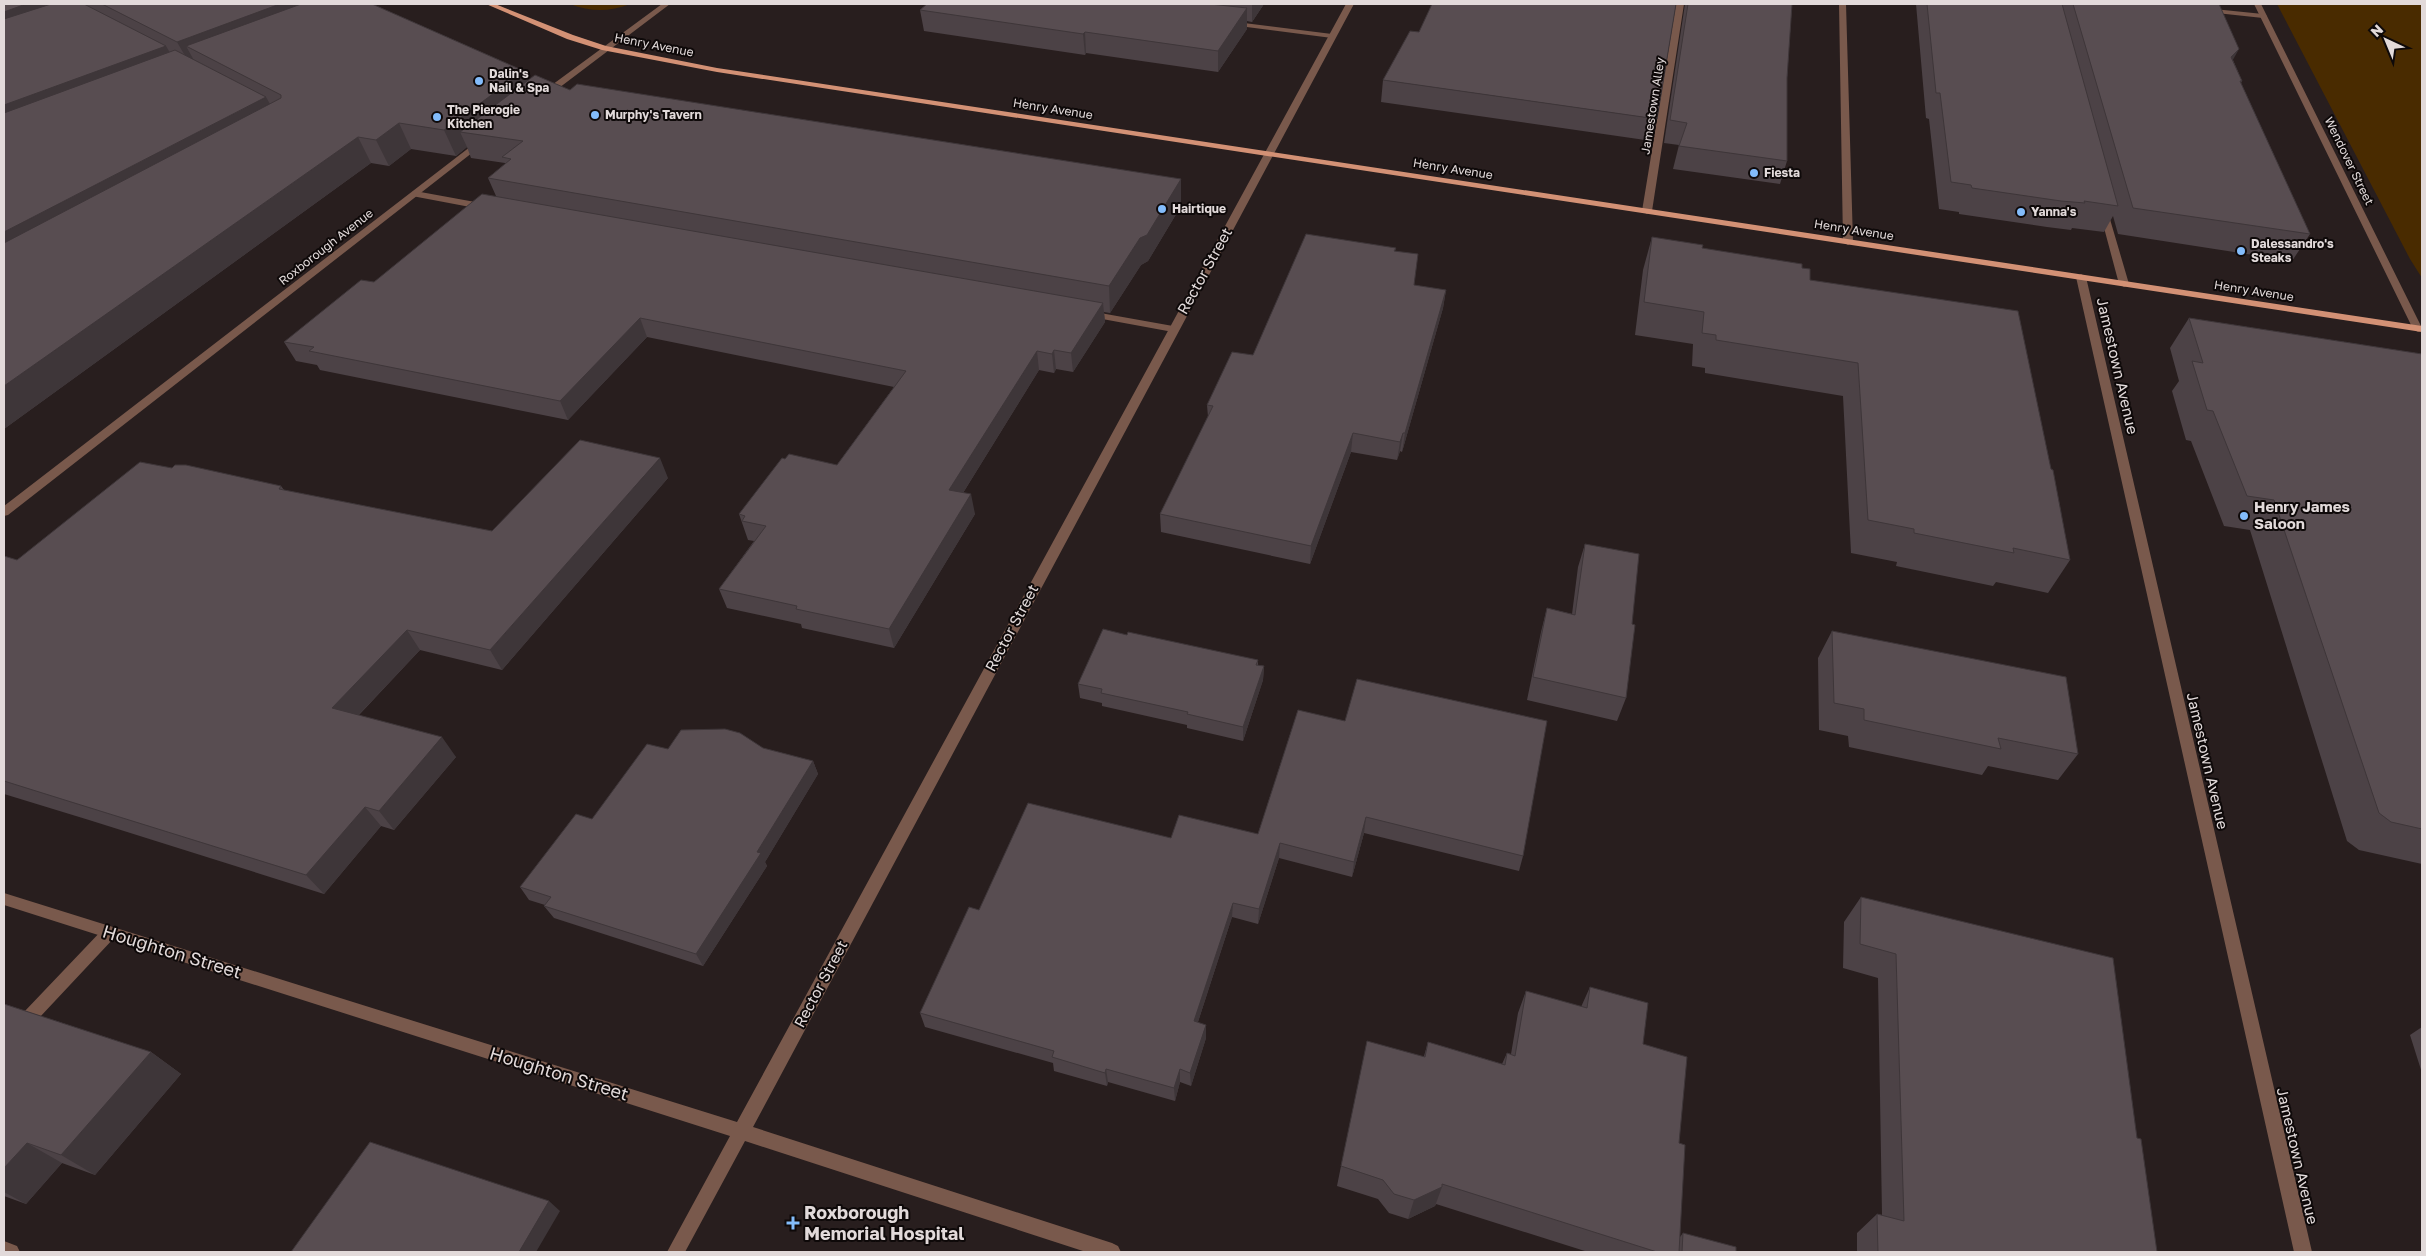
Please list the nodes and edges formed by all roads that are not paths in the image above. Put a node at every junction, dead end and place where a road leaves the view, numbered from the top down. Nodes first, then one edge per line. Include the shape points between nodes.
1 (489, 4) edge
2 (666, 4) edge
3 (1350, 4) edge
4 (1680, 4) edge
5 (1842, 4) edge
6 (2257, 4) edge
7 (2203, 9) edge
8 (2263, 16) junction
9 (1226, 23) edge
10 (1332, 36) junction
11 (605, 48) junction
12 (532, 103) edge
13 (493, 134) edge
14 (1271, 154) junction
15 (415, 194) junction
16 (2100, 195) edge
17 (498, 209) edge
18 (1647, 211) junction
19 (1848, 242) junction
20 (2081, 277) junction
21 (2124, 284) junction
22 (1081, 313) edge
23 (1173, 329) junction
24 (2420, 329) edge
25 (4, 512) edge
26 (4, 899) edge
27 (109, 932) junction
28 (4, 1044) edge
29 (741, 1132) junction
30 (4, 1250) edge
31 (10, 1252) edge
32 (676, 1252) edge
33 (1112, 1252) edge
34 (2303, 1252) edge

1 - 11 main road, Henry Avenue
2 - 11 street
3 - 10 street, Rector Street
4 - 18 street, Jamestown Alley
5 - 19 street
6 - 8 street, Wendover Street
7 - 8 street
8 - 24 street, Wendover Street
9 - 10 street
10 - 14 street, Rector Street
11 - 12 street
11 - 14 main road, Henry Avenue via 727,71
13 - 15 street, Roxborough Avenue
14 - 18 main road, Henry Avenue
14 - 23 street, Rector Street
15 - 17 street
15 - 25 street, Roxborough Avenue
16 - 21 street
18 - 19 main road, Henry Avenue
19 - 20 main road, Henry Avenue
20 - 21 main road, Henry Avenue
20 - 34 street, Jamestown Avenue
21 - 24 main road, Henry Avenue
22 - 23 street
23 - 29 street, Rector Street
26 - 27 street, Houghton Street
27 - 28 street
27 - 29 street, Houghton Street
29 - 32 street, Rector Street
29 - 33 street, Houghton Street
30 - 31 street

